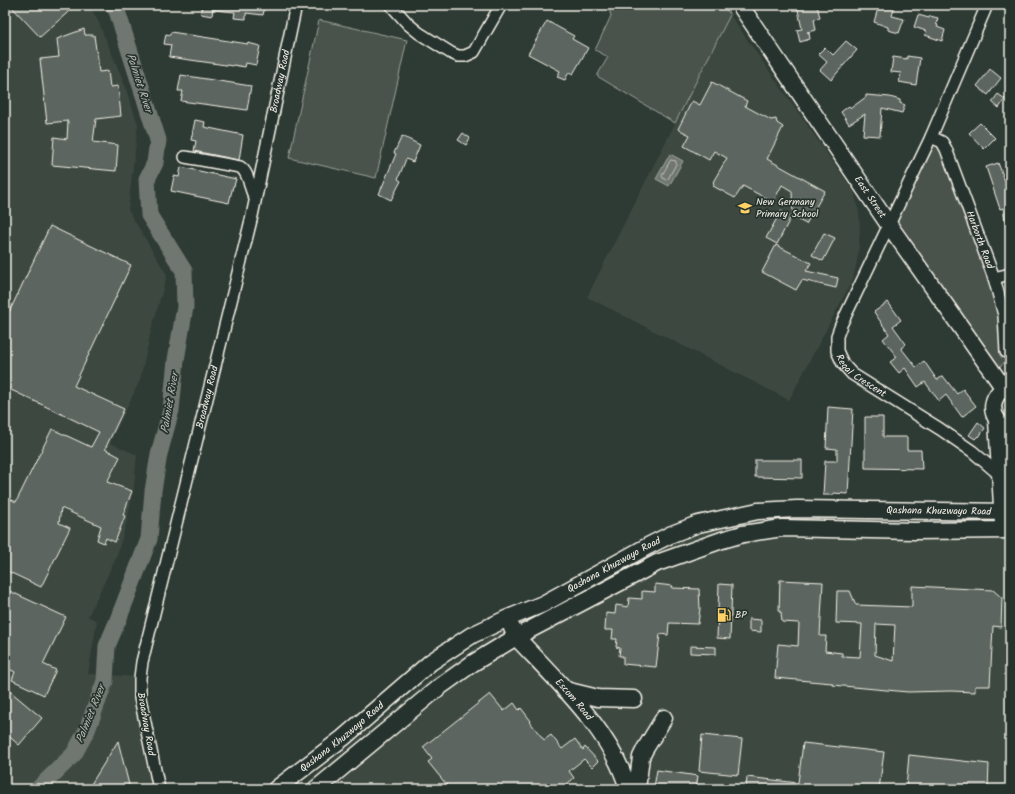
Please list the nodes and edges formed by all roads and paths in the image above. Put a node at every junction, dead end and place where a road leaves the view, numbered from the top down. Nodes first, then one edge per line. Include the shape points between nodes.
1 (296, 5) edge
2 (391, 5) edge
3 (501, 5) edge
4 (740, 5) edge
5 (987, 5) edge
6 (931, 137) junction
7 (185, 157) dead end
8 (255, 198) junction
9 (889, 225) junction
10 (1010, 274) edge
11 (994, 278) junction
12 (1006, 352) dead end
13 (1007, 386) edge
14 (1004, 425) edge
15 (1001, 476) junction
16 (1006, 512) edge
17 (1007, 530) edge
18 (506, 618) junction
19 (516, 637) junction
20 (565, 690) junction
21 (634, 699) dead end
22 (664, 718) dead end
23 (159, 789) edge
24 (276, 789) edge
25 (316, 789) edge
26 (628, 789) edge
27 (637, 789) edge

1 - 8 street, Broadway Road
2 - 3 street via 419,33 458,56 474,52
4 - 9 main road, East Street
5 - 6 street
6 - 9 street
6 - 11 street, Harborth Road via 942,142 946,149
7 - 8 street via 240,167 246,172
8 - 23 street, Broadway Road via 142,662 140,698
9 - 13 main road, East Street
9 - 15 street, Regal Crescent via 841,325 837,351 852,374 965,447
10 - 11 street
11 - 12 street, Harborth Road via 1004,315
13 - 14 main road via 998,392 993,406 994,414
14 - 15 main road
15 - 16 main road
16 - 17 main road
16 - 18 main road, Qashana Khuzwayo Road via 797,509 758,511 720,518 672,534 543,604
17 - 19 main road, Qashana Khuzwayo Road via 793,528 743,534 657,563
18 - 19 main road, Escom Road
18 - 24 main road, Qashana Khuzwayo Road via 472,635 431,662 342,738
19 - 20 main road, Escom Road
19 - 25 main road, Qashana Khuzwayo Road via 438,688
20 - 21 main road via 598,698
20 - 26 main road, Escom Road via 601,734 621,769
22 - 27 main road via 641,757

